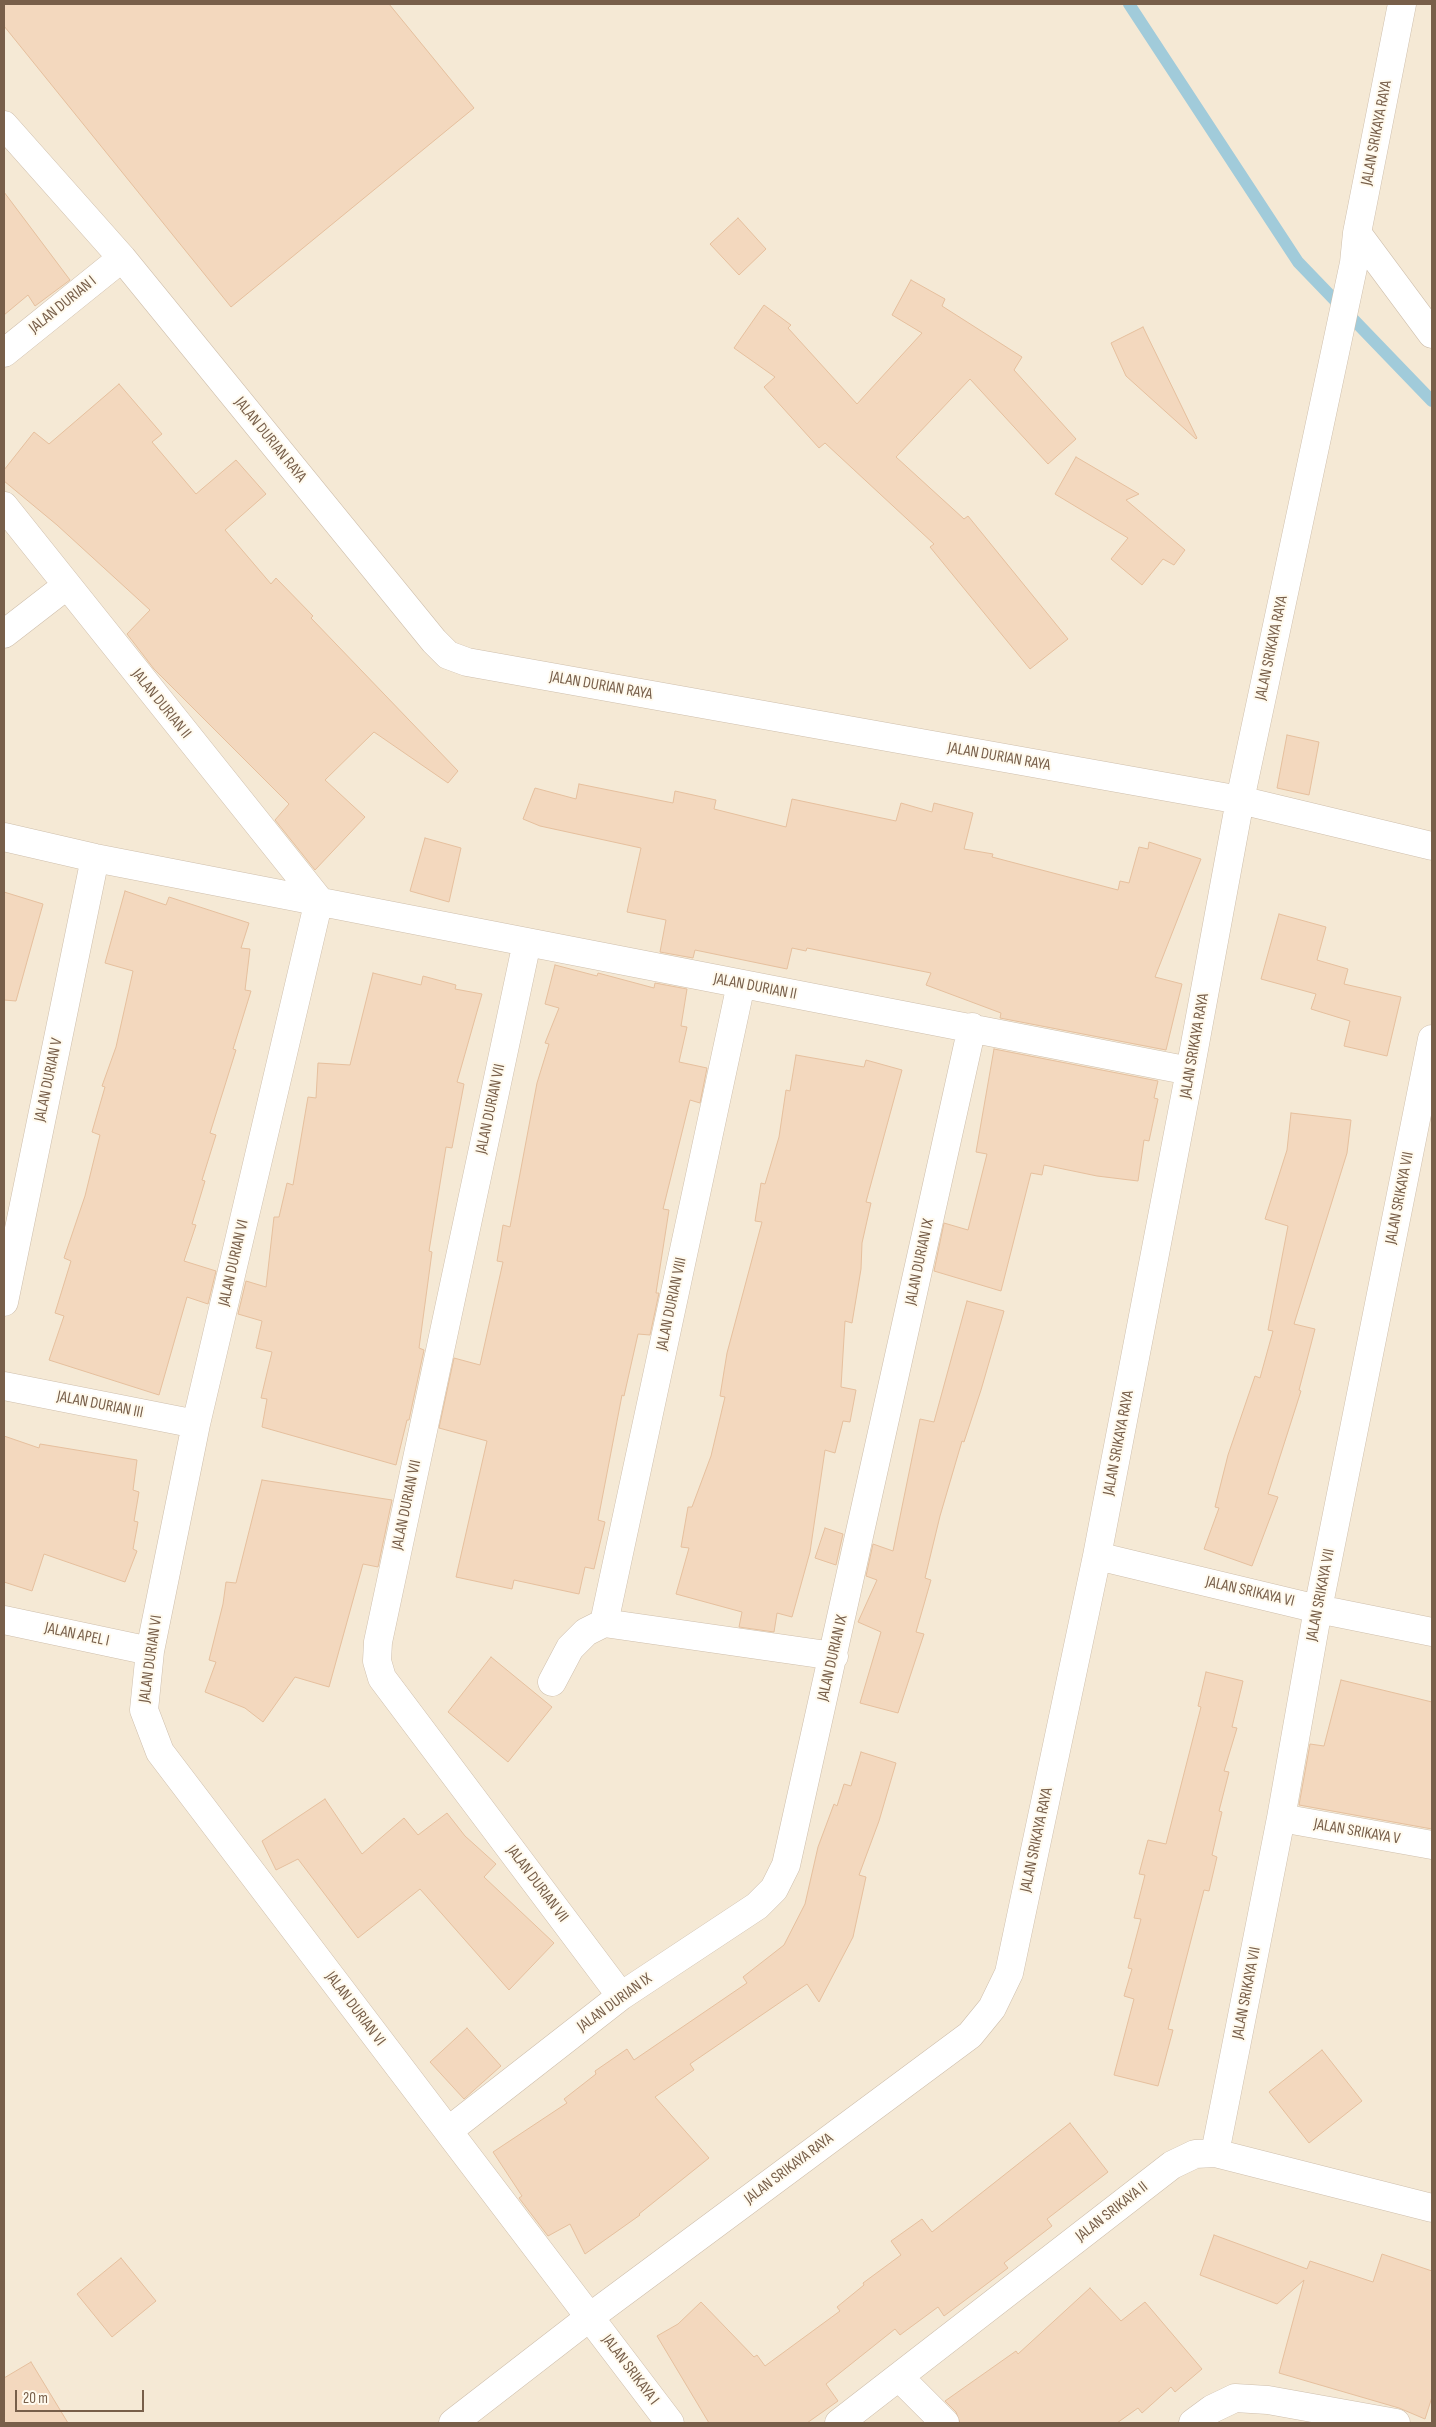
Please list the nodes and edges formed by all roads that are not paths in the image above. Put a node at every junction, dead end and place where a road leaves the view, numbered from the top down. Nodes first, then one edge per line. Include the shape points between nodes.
1 (1402, 4) edge
2 (4, 125) edge
3 (1357, 233) junction
4 (122, 258) junction
5 (1432, 334) edge
6 (4, 353) edge
7 (4, 506) edge
8 (66, 586) junction
9 (4, 634) edge
10 (1240, 800) junction
11 (4, 837) edge
12 (1432, 846) edge
13 (95, 858) junction
14 (319, 900) junction
15 (527, 942) junction
16 (741, 984) junction
17 (972, 1027) junction
18 (1432, 1039) edge
19 (1190, 1071) junction
20 (4, 1302) edge
21 (4, 1386) edge
22 (196, 1424) junction
23 (1097, 1556) junction
24 (1318, 1609) junction
25 (4, 1620) edge
26 (604, 1623) junction
27 (1432, 1632) edge
28 (150, 1651) junction
29 (834, 1656) junction
30 (552, 1682) dead end
31 (1281, 1818) junction
32 (1432, 1845) edge
33 (621, 1996) junction
34 (448, 2131) junction
35 (1215, 2153) junction
36 (1432, 2208) edge
37 (590, 2317) junction
38 (900, 2377) junction
39 (1265, 2412) edge
40 (453, 2423) edge
41 (670, 2423) edge
42 (839, 2423) edge
43 (945, 2423) edge
44 (1193, 2423) edge
45 (1396, 2423) edge

1 - 3 street, JALAN SRIKAYA RAYA
2 - 4 street, JALAN DURIAN RAYA
3 - 5 street
3 - 10 street, JALAN SRIKAYA RAYA via 1354,263
4 - 6 street, JALAN DURIAN I
4 - 10 street, JALAN DURIAN RAYA via 448,655 467,662
7 - 8 street, JALAN DURIAN II
8 - 9 street
8 - 14 street, JALAN DURIAN II
10 - 12 street, JALAN DURIAN RAYA
10 - 19 street, JALAN SRIKAYA RAYA
11 - 13 street, JALAN DURIAN II
13 - 14 street, JALAN DURIAN II
13 - 20 street, JALAN DURIAN V
14 - 15 street, JALAN DURIAN II
14 - 22 street, JALAN DURIAN VI
15 - 16 street, JALAN DURIAN II
15 - 33 street, JALAN DURIAN VII via 378,1642 377,1661 382,1678
16 - 17 street, JALAN DURIAN II
16 - 26 street, JALAN DURIAN VIII
17 - 19 street, JALAN DURIAN II
17 - 29 street, JALAN DURIAN IX
18 - 24 street, JALAN SRIKAYA VII
19 - 23 street, JALAN SRIKAYA RAYA
21 - 22 street, JALAN DURIAN III
22 - 28 street, JALAN DURIAN VI
23 - 24 street, JALAN SRIKAYA VI
23 - 37 street, JALAN SRIKAYA RAYA via 1009,1973 992,2008 970,2035
24 - 27 street, JALAN SRIKAYA VI
24 - 31 street, JALAN SRIKAYA VII
25 - 28 street, JALAN APEL I
26 - 29 street
26 - 30 street via 586,1632 570,1648
28 - 34 street, JALAN DURIAN VI via 144,1710 160,1752
29 - 33 street, JALAN DURIAN IX via 786,1865 774,1889 757,1906
31 - 32 street, JALAN SRIKAYA V
31 - 35 street, JALAN SRIKAYA VII
33 - 34 street, JALAN DURIAN IX
34 - 37 street, JALAN DURIAN VI
35 - 36 street, JALAN SRIKAYA II
35 - 38 street, JALAN SRIKAYA II via 1195,2154 1172,2165
37 - 40 street, JALAN SRIKAYA RAYA
37 - 41 street, JALAN SRIKAYA I
38 - 42 street, JALAN SRIKAYA II
38 - 43 street
39 - 44 street via 1235,2398
39 - 45 street

